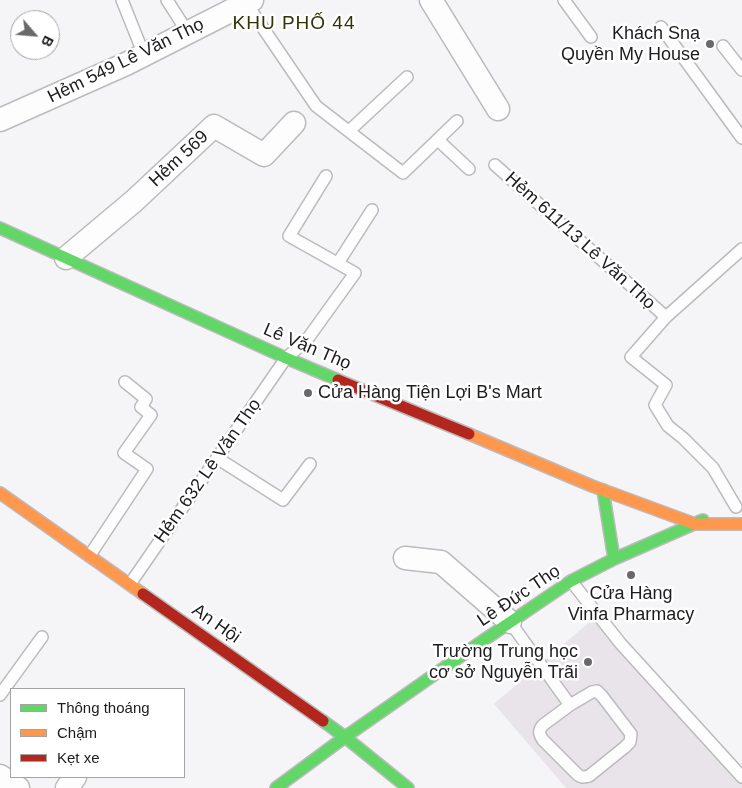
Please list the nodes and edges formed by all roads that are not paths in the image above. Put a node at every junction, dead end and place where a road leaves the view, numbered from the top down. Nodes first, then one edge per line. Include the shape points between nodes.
1 (122, 0) edge
2 (167, 0) edge
3 (431, 0) edge
4 (564, 0) edge
5 (249, 1) edge
6 (661, 27) dead end
7 (188, 33) junction
8 (591, 37) dead end
9 (723, 46) dead end
10 (144, 55) junction
11 (742, 70) edge
12 (407, 77) dead end
13 (498, 109) dead end
14 (0, 120) edge
15 (457, 121) dead end
16 (294, 123) dead end
17 (349, 131) junction
18 (740, 132) edge
19 (438, 140) junction
20 (495, 165) dead end
21 (469, 169) dead end
22 (326, 176) dead end
23 (372, 210) dead end
24 (0, 228) edge
25 (742, 249) edge
26 (66, 258) junction
27 (338, 263) junction
28 (666, 317) junction
29 (286, 358) junction
30 (125, 382) dead end
31 (217, 458) junction
32 (310, 464) dead end
33 (603, 490) junction
34 (0, 493) edge
35 (624, 509) dead end
36 (732, 509) edge
37 (695, 524) junction
38 (742, 524) edge
39 (90, 555) junction
40 (405, 558) dead end
41 (614, 559) junction
42 (572, 581) junction
43 (130, 584) junction
44 (510, 622) junction
45 (42, 638) dead end
46 (0, 695) edge
47 (570, 705) junction
48 (345, 737) junction
49 (0, 776) edge
50 (742, 777) edge
51 (18, 788) edge
52 (277, 788) edge
53 (408, 788) edge

1 - 10 lane
2 - 7 lane
3 - 13 street
4 - 8 lane
5 - 7 street, Hẻm 549 Lê Văn Thọ
5 - 17 lane via 316,106
6 - 18 lane
7 - 10 street, Hẻm 549 Lê Văn Thọ
9 - 11 lane
10 - 14 street, Hẻm 549 Lê Văn Thọ
12 - 17 lane
15 - 19 lane
16 - 26 street, Hẻm 569 via 264,155 214,126 134,201
17 - 19 lane via 403,173
19 - 21 lane
20 - 28 lane, Hẻm 611/13 Lê Văn Thọ
22 - 27 lane via 289,236
23 - 27 lane
24 - 26 main road, Lê Văn Thọ
25 - 28 lane
26 - 29 main road, Lê Văn Thọ
27 - 29 lane, Hẻm 632 Lê Văn Thọ via 355,273 306,341
28 - 36 lane via 631,356 666,384 655,405 668,426 713,468
29 - 31 lane, Hẻm 632 Lê Văn Thọ
29 - 33 main road, Lê Văn Thọ
30 - 39 lane via 146,399 141,407 152,415 124,453 147,469
31 - 32 lane via 283,500
31 - 43 lane, Hẻm 632 Lê Văn Thọ
33 - 35 main road
33 - 37 main road, Lê Văn Thọ
33 - 41 main road
34 - 39 main road, An Hội
36 - 37 main road, Lê Đức Thọ
37 - 38 main road, Lê Đức Thọ
37 - 41 main road, Lê Đức Thọ via 654,537
39 - 43 main road, An Hội
40 - 44 street via 441,562
41 - 42 main road, Lê Đức Thọ
42 - 44 main road, Lê Đức Thọ
42 - 50 lane via 621,644
43 - 48 main road, An Hội
44 - 47 lane
44 - 48 main road, Lê Đức Thọ
45 - 46 lane
47 - 47 lane via 597,691 631,734 625,748 585,777 578,775 540,734 543,725
48 - 52 main road, Lê Đức Thọ
48 - 53 main road, An Hội
49 - 51 street

